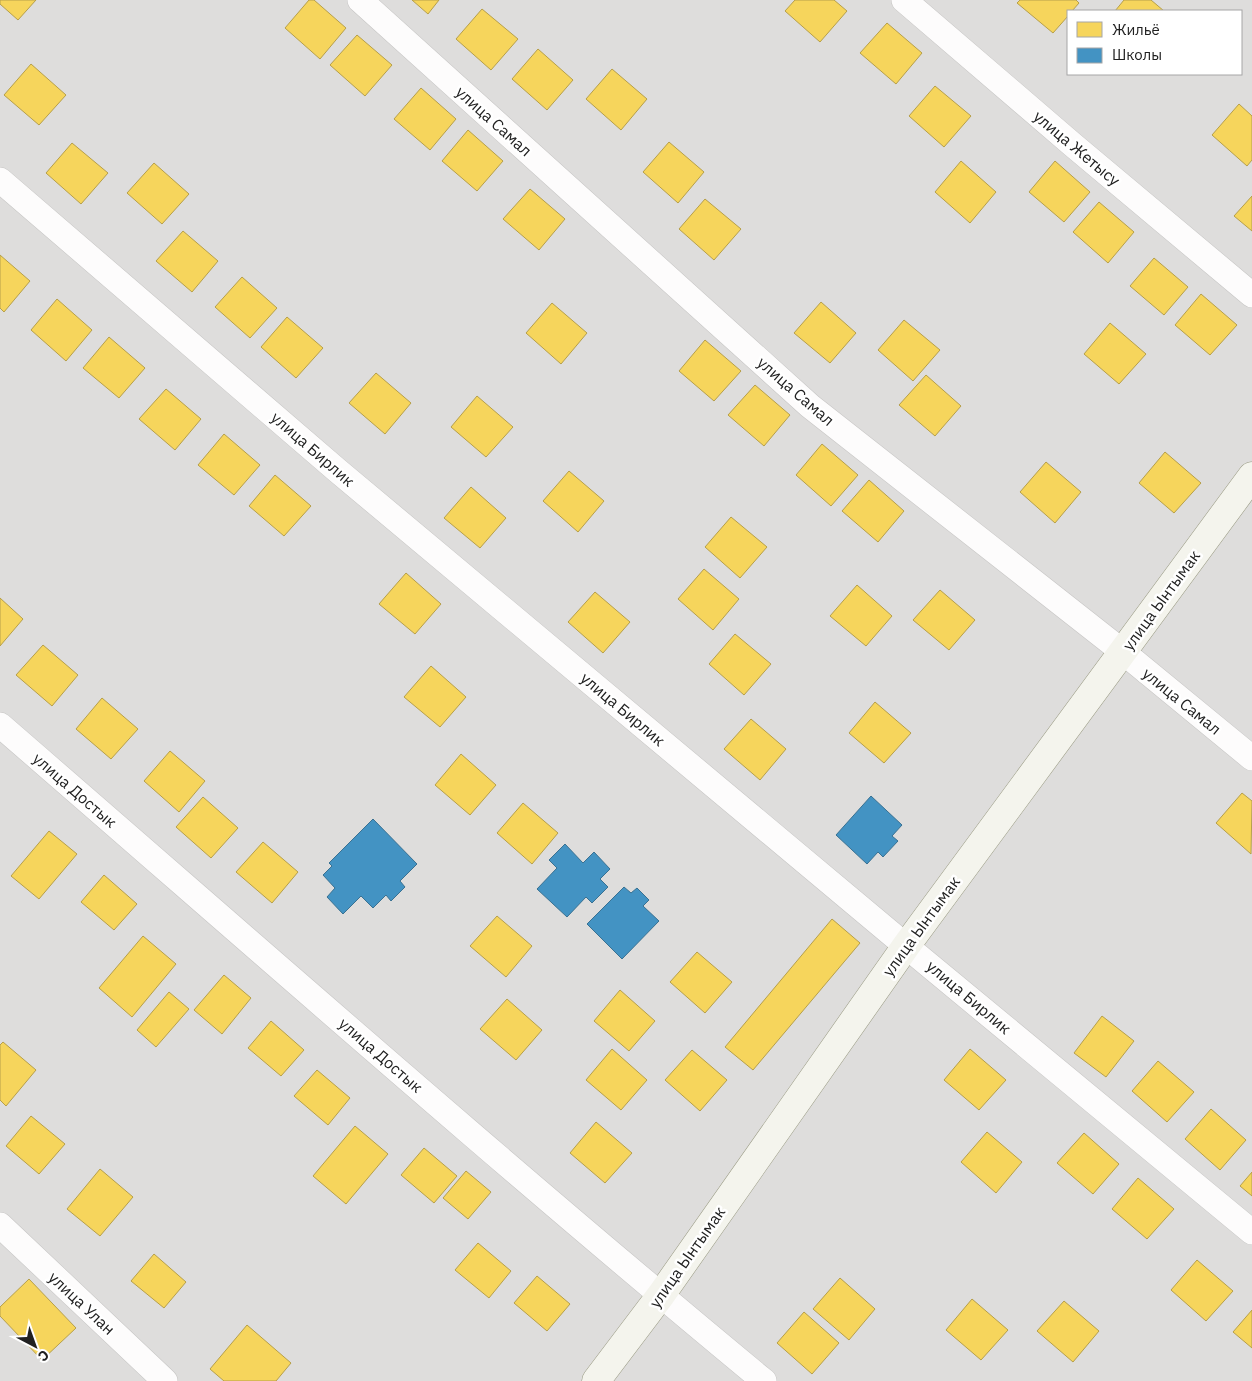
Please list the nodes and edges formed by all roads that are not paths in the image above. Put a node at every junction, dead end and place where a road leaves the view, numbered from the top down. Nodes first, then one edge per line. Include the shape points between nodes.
1 (360, 0) edge
2 (904, 0) edge
3 (0, 180) edge
4 (1252, 295) edge
5 (1252, 476) edge
6 (1123, 652) junction
7 (0, 725) edge
8 (1252, 758) edge
9 (906, 946) junction
10 (0, 1225) edge
11 (1252, 1232) edge
12 (661, 1296) junction
13 (165, 1381) edge
14 (596, 1381) edge
15 (764, 1381) edge

1 - 6 street, улица Самал via 810,406
2 - 4 street, улица Жетысу
3 - 9 street, улица Бирлик via 345,477
5 - 6 street, улица Ынтымак
6 - 8 street, улица Самал
6 - 9 street, улица Ынтымак
7 - 12 street, улица Достык
9 - 11 street, улица Бирлик
9 - 12 street, улица Ынтымак
10 - 13 street, улица Улан
12 - 14 street, улица Ынтымак
12 - 15 street, улица Достык

